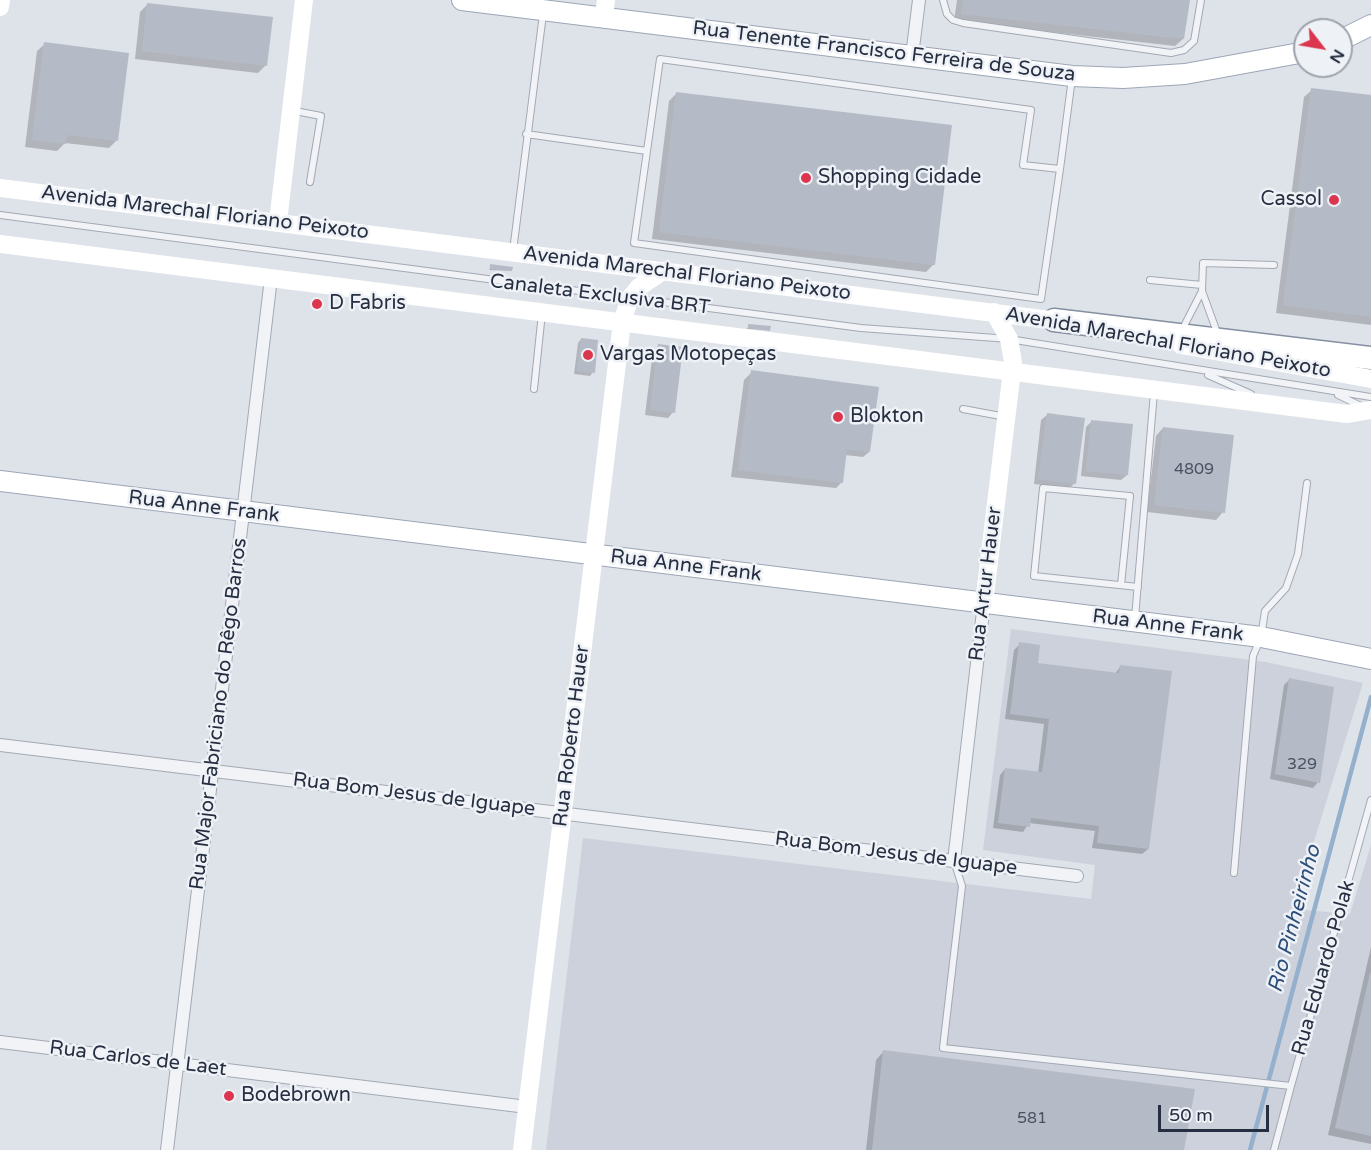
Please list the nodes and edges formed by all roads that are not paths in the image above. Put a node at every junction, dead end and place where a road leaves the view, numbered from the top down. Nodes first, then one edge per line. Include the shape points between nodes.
1 (1, 0) edge
2 (304, 0) edge
3 (462, 0) edge
4 (919, 0) edge
5 (943, 0) edge
6 (1201, 0) edge
7 (0, 7) edge
8 (605, 9) edge
9 (543, 10) junction
10 (1371, 25) edge
11 (1353, 35) edge
12 (1371, 38) edge
13 (1353, 40) edge
14 (1293, 54) edge
15 (912, 56) junction
16 (1072, 76) junction
17 (291, 111) junction
18 (526, 134) junction
19 (647, 151) junction
20 (1060, 170) junction
21 (310, 182) dead end
22 (0, 188) edge
23 (0, 215) edge
24 (278, 222) junction
25 (0, 244) edge
26 (513, 252) junction
27 (1274, 265) dead end
28 (663, 271) junction
29 (271, 278) junction
30 (1150, 280) dead end
31 (1202, 288) junction
32 (630, 298) junction
33 (542, 312) junction
34 (994, 312) junction
35 (1054, 320) junction
36 (622, 322) junction
37 (1181, 335) junction
38 (1009, 339) junction
39 (1219, 340) junction
40 (1360, 357) edge
41 (1371, 369) edge
42 (1200, 371) junction
43 (1011, 372) junction
44 (1371, 379) edge
45 (534, 389) dead end
46 (1154, 390) junction
47 (1332, 392) junction
48 (1274, 405) junction
49 (963, 409) dead end
50 (1371, 410) edge
51 (1006, 417) junction
52 (0, 481) edge
53 (1307, 483) dead end
54 (243, 512) junction
55 (594, 555) junction
56 (1121, 585) junction
57 (1138, 587) junction
58 (984, 603) junction
59 (1134, 621) junction
60 (1261, 637) junction
61 (1371, 659) edge
62 (0, 745) edge
63 (212, 771) junction
64 (1371, 800) edge
65 (563, 813) junction
66 (954, 861) junction
67 (1234, 873) dead end
68 (1077, 876) dead end
69 (0, 1042) edge
70 (177, 1064) junction
71 (1291, 1086) junction
72 (527, 1107) junction
73 (167, 1150) edge
74 (522, 1150) edge
75 (1274, 1150) edge

1 - 7 street
2 - 17 street
3 - 9 main road, Rua Tenente Francisco Ferreira de Souza
4 - 15 street
5 - 6 lane via 947,14 963,23 1171,53 1184,50 1194,41
8 - 9 main road, Rua Tenente Francisco Ferreira de Souza
8 - 15 main road, Rua Tenente Francisco Ferreira de Souza
9 - 18 lane
10 - 11 main road
12 - 13 main road
14 - 16 main road, Rua Tenente Francisco Ferreira de Souza via 1185,74
15 - 16 main road, Rua Tenente Francisco Ferreira de Souza
16 - 20 lane
17 - 21 lane via 321,116
17 - 24 street
18 - 19 lane
18 - 26 lane
19 - 20 lane via 660,59 1031,110 1023,165
19 - 20 lane via 634,243 1041,299
22 - 24 street, Avenida Marechal Floriano Peixoto
23 - 32 lane, Canaleta Exclusiva BRT
24 - 26 street, Avenida Marechal Floriano Peixoto
25 - 29 street, Avenida Marechal Floriano Peixoto
26 - 28 street, Avenida Marechal Floriano Peixoto
27 - 31 lane via 1203,263
28 - 32 street via 650,277
28 - 34 street, Avenida Marechal Floriano Peixoto
29 - 33 street, Avenida Marechal Floriano Peixoto
29 - 54 street, Rua Major Fabriciano do Rêgo Barros
30 - 31 lane
31 - 37 lane
31 - 39 lane
32 - 36 street, Rua Roberto Hauer
32 - 38 lane, Canaleta Exclusiva BRT via 861,328
33 - 36 street, Avenida Marechal Floriano Peixoto
33 - 45 lane
34 - 35 street, Avenida Marechal Floriano Peixoto
34 - 38 street, Rua Artur Hauer
35 - 37 highway
35 - 44 street, Avenida Marechal Floriano Peixoto
36 - 43 street, Avenida Marechal Floriano Peixoto
36 - 55 street, Rua Roberto Hauer
37 - 39 highway
38 - 42 lane, Canaleta Exclusiva BRT
38 - 43 street, Rua Artur Hauer via 1013,350
39 - 40 highway
40 - 41 street
42 - 47 lane, Canaleta Exclusiva BRT
42 - 48 lane, Canaleta Exclusiva BRT
43 - 46 street, Avenida Marechal Floriano Peixoto
43 - 51 street, Rua Artur Hauer
46 - 48 street, Avenida Marechal Floriano Peixoto
46 - 57 lane
47 - 50 lane, Canaleta Exclusiva BRT
47 - 50 lane, Canaleta Exclusiva BRT
48 - 50 street, Avenida Marechal Floriano Peixoto via 1347,414
49 - 51 lane
51 - 58 street, Rua Artur Hauer
52 - 54 main road, Rua Anne Frank
53 - 60 lane via 1298,554 1286,588 1265,611
54 - 55 main road, Rua Anne Frank
54 - 63 street, Rua Major Fabriciano do Rêgo Barros
55 - 58 main road, Rua Anne Frank
55 - 65 street, Rua Roberto Hauer
56 - 56 lane via 1034,576 1044,488 1131,496
56 - 57 lane
57 - 59 lane
58 - 59 main road, Rua Anne Frank
58 - 66 street, Rua Artur Hauer
59 - 60 main road, Rua Anne Frank
60 - 61 main road, Rua Anne Frank
60 - 67 lane via 1252,656
62 - 63 street, Rua Bom Jesus de Iguape
63 - 65 street, Rua Bom Jesus de Iguape
63 - 70 street, Rua Major Fabriciano do Rêgo Barros
64 - 71 lane, Rua Eduardo Polak
65 - 66 street, Rua Bom Jesus de Iguape
65 - 72 street, Rua Roberto Hauer
66 - 68 street, Rua Bom Jesus de Iguape
66 - 71 lane via 962,886 943,1048
69 - 70 street, Rua Carlos de Laet
70 - 72 street, Rua Carlos de Laet
70 - 73 street, Rua Major Fabriciano do Rêgo Barros
71 - 75 lane, Rua Eduardo Polak
72 - 74 street, Rua Roberto Hauer

